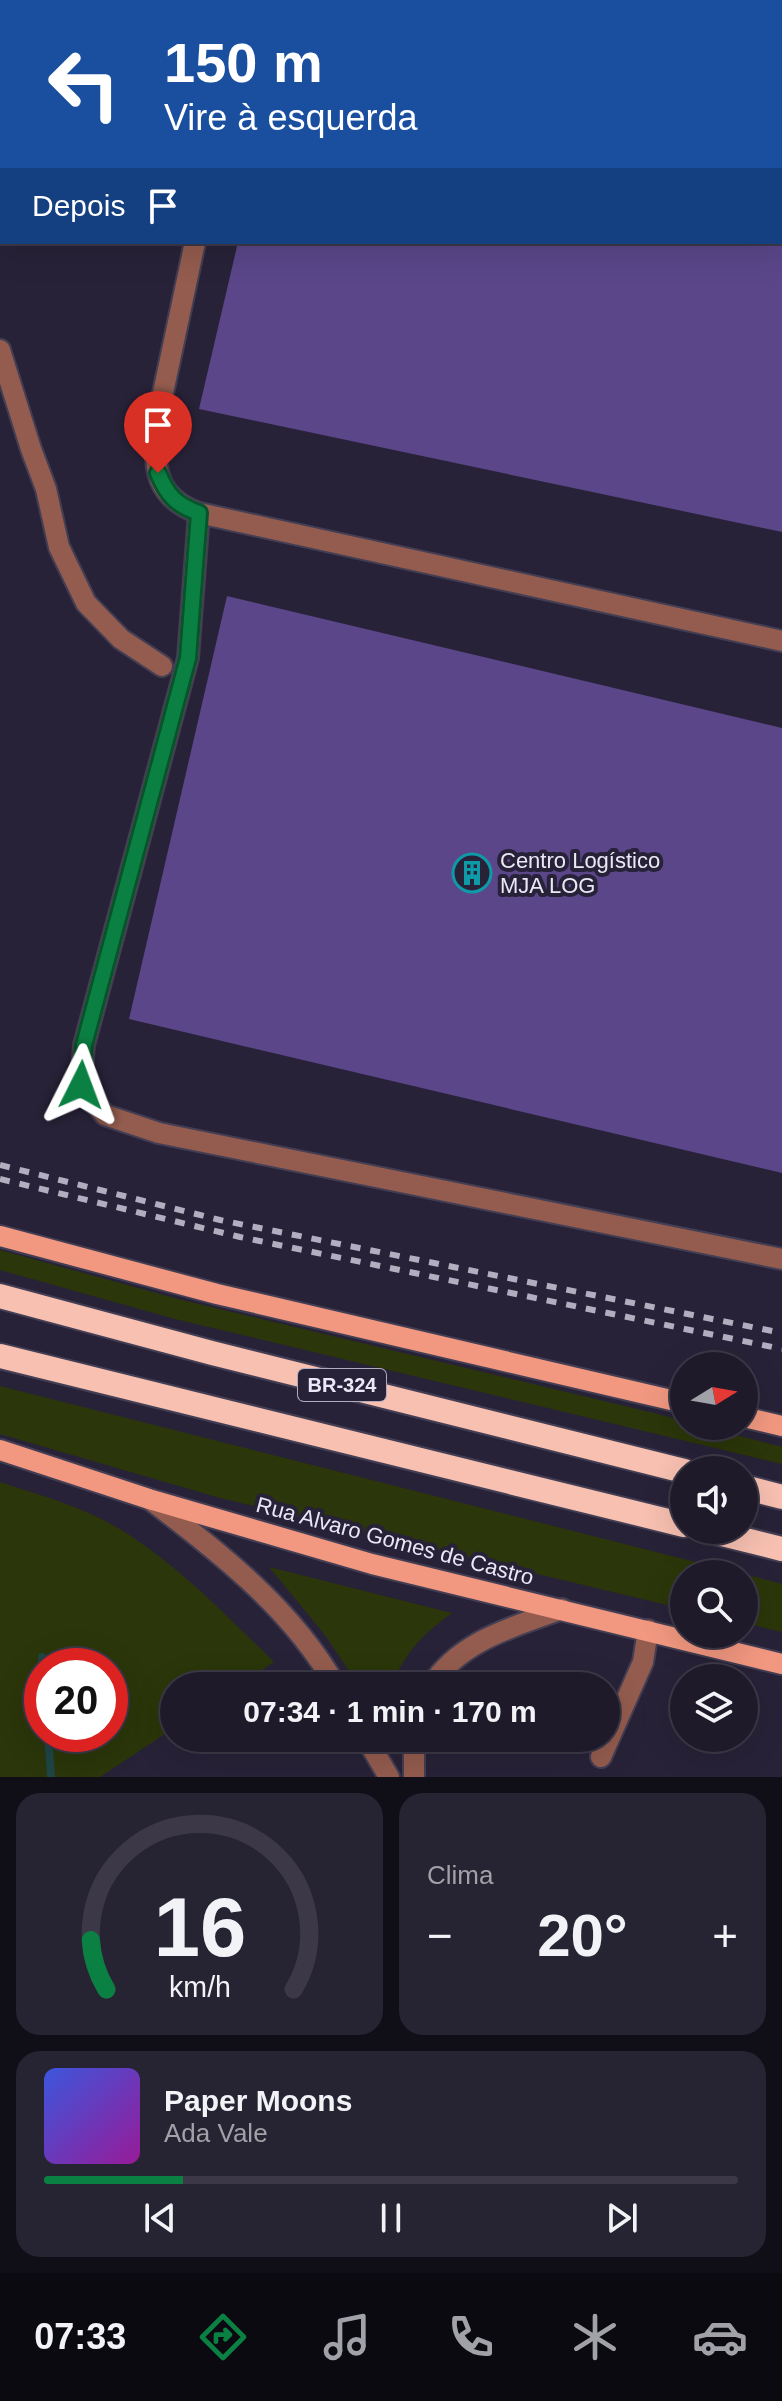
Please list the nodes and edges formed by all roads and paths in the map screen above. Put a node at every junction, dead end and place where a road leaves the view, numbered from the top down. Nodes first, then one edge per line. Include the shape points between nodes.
1 (195, 244) edge
2 (0, 350) edge
3 (199, 513) junction
4 (782, 641) edge
5 (162, 666) dead end
6 (0, 1236) edge
7 (782, 1259) edge
8 (0, 1296) edge
9 (0, 1356) edge
10 (670, 1400) edge
11 (758, 1420) edge
12 (782, 1426) edge
13 (0, 1450) edge
14 (670, 1468) edge
15 (758, 1491) edge
16 (782, 1497) edge
17 (149, 1499) junction
18 (670, 1522) edge
19 (758, 1543) edge
20 (782, 1549) edge
21 (562, 1609) junction
22 (648, 1630) junction
23 (782, 1664) edge
24 (326, 1672) edge
25 (443, 1672) edge
26 (374, 1752) edge
27 (414, 1752) edge
28 (601, 1757) dead end
29 (389, 1777) edge
30 (414, 1777) edge

1 - 3 street via 154,452 166,493
2 - 5 street via 46,489 59,547 86,603 121,639
3 - 4 street
3 - 7 street via 188,658 84,1045 81,1085 105,1115 159,1133
6 - 10 main road via 217,1294
8 - 14 highway, BR-324
9 - 18 highway, BR-324
11 - 12 main road
13 - 17 main road, Rua Alvaro Gomes de Castro
15 - 16 highway
17 - 21 main road, Rua Alvaro Gomes de Castro via 372,1564
17 - 24 street via 258,1587
19 - 20 highway
21 - 22 main road, Rua Alvaro Gomes de Castro
21 - 25 street via 479,1642
22 - 23 main road, Rua Alvaro Gomes de Castro
22 - 28 street via 643,1662
26 - 29 street
27 - 30 street

